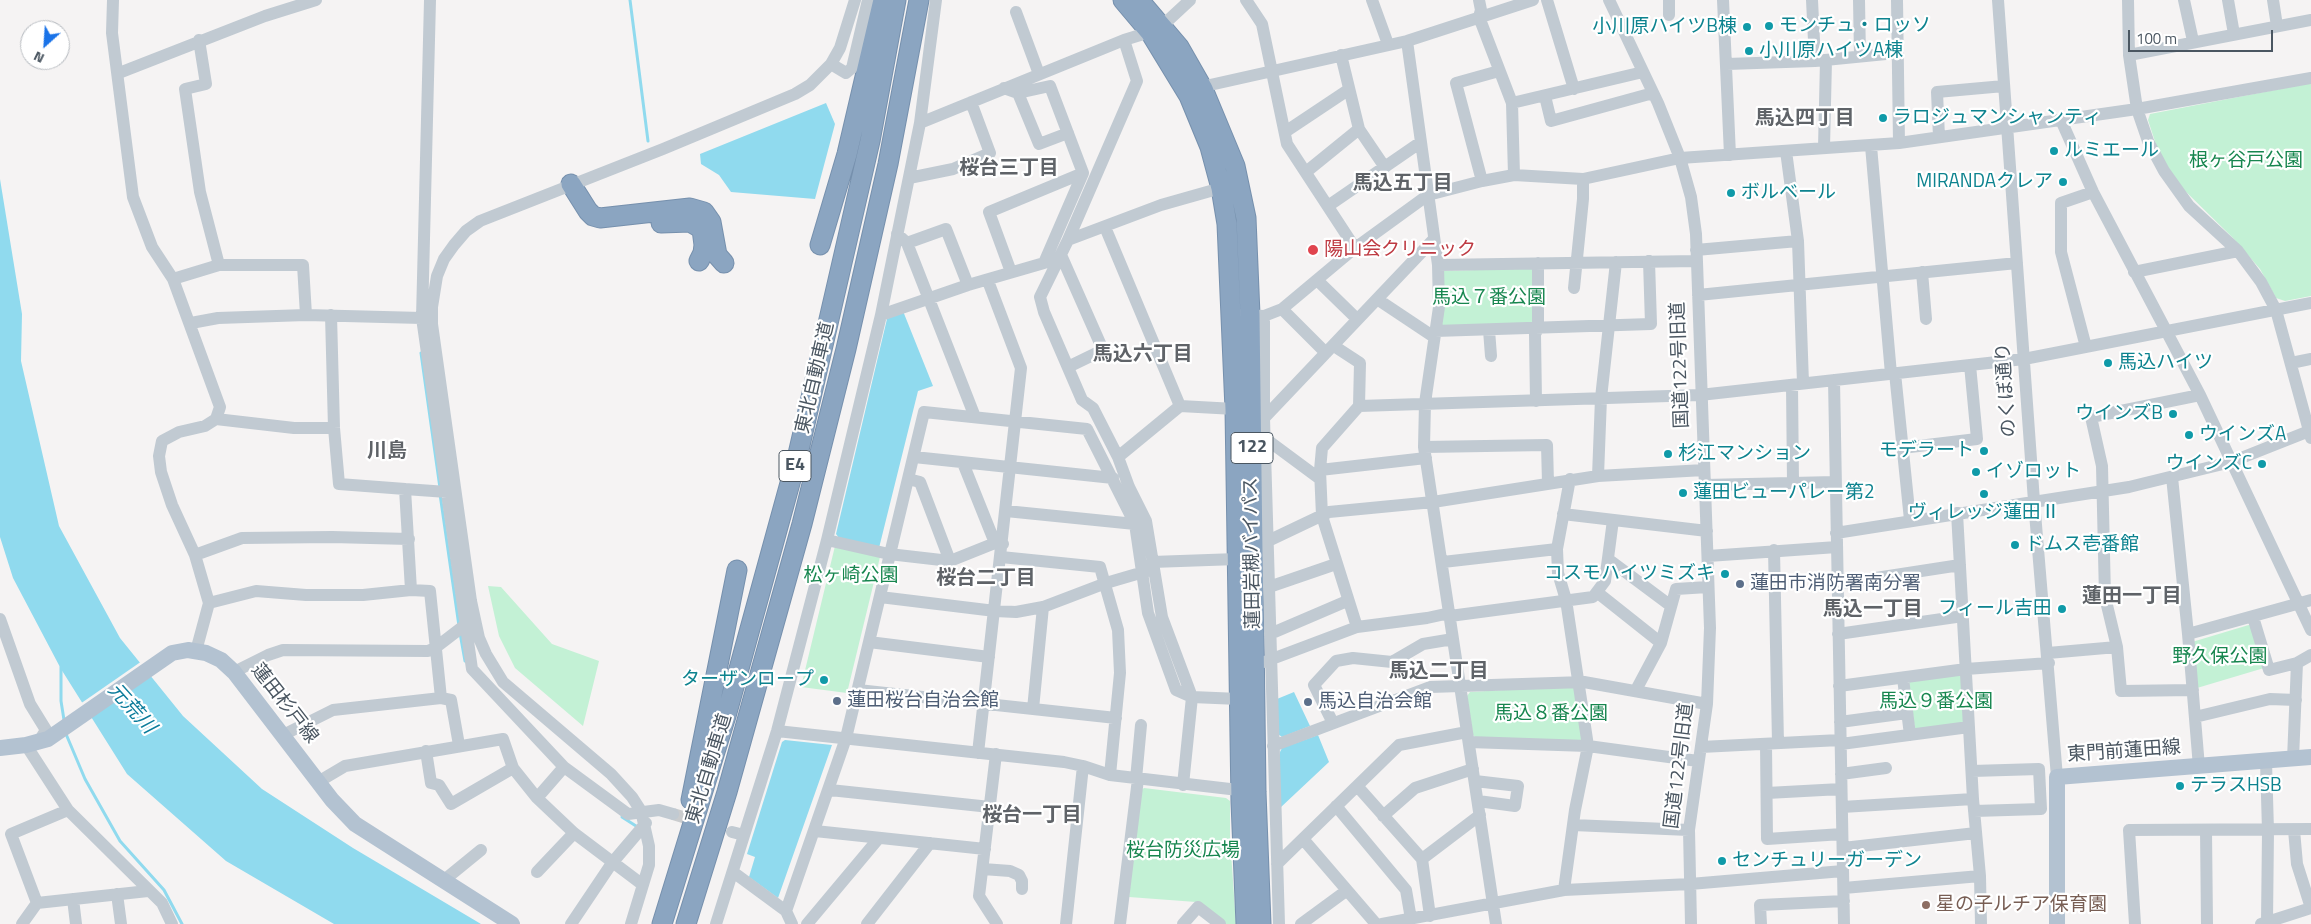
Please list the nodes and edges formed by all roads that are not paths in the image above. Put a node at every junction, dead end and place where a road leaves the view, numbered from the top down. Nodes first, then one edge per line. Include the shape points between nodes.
1 (113, 0) edge
2 (316, 0) edge
3 (430, 0) edge
4 (855, 0) edge
5 (868, 0) edge
6 (883, 0) edge
7 (896, 0) edge
8 (1123, 0) edge
9 (1139, 0) edge
10 (1190, 0) edge
11 (1246, 0) edge
12 (1372, 0) edge
13 (1479, 0) edge
14 (1533, 0) edge
15 (1547, 0) edge
16 (1609, 0) edge
17 (1669, 0) edge
18 (1723, 0) edge
19 (1812, 0) edge
20 (1859, 0) edge
21 (1897, 0) edge
22 (1998, 0) edge
23 (2128, 0) edge
24 (2184, 0) edge
25 (2228, 0) edge
26 (2273, 0) edge
27 (930, 4) edge
28 (1016, 12) dead end
29 (1670, 15) dead end
30 (1479, 18) junction
31 (2311, 20) edge
32 (2278, 26) junction
33 (1156, 29) junction
34 (2234, 34) junction
35 (199, 40) junction
36 (1124, 40) junction
37 (1407, 41) junction
38 (2193, 41) junction
39 (1388, 44) junction
40 (1896, 53) junction
41 (1340, 55) junction
42 (2130, 55) junction
43 (1860, 56) junction
44 (1821, 60) junction
45 (831, 64) junction
46 (1726, 64) junction
47 (1499, 71) junction
48 (1272, 72) junction
49 (1643, 72) junction
50 (118, 73) junction
51 (1039, 74) junction
52 (2311, 78) edge
53 (2004, 86) junction
54 (1004, 88) junction
55 (1204, 88) junction
56 (1574, 89) junction
57 (1348, 90) junction
58 (1018, 93) junction
59 (1653, 93) junction
60 (1545, 96) junction
61 (971, 102) junction
62 (1512, 104) junction
63 (2137, 109) junction
64 (2061, 120) junction
65 (920, 123) junction
66 (2007, 127) junction
67 (1359, 129) junction
68 (1285, 132) junction
69 (1068, 133) junction
70 (1939, 137) junction
71 (1420, 142) junction
72 (1898, 143) junction
73 (1871, 146) junction
74 (1824, 148) junction
75 (1786, 151) junction
76 (1730, 155) junction
77 (1680, 158) junction
78 (1384, 166) junction
79 (1306, 172) junction
80 (1083, 173) junction
81 (1514, 175) junction
82 (909, 178) junction
83 (1583, 179) junction
84 (1482, 180) junction
85 (571, 184) junction
86 (1221, 188) junction
87 (2093, 192) junction
88 (1428, 195) junction
89 (1328, 206) junction
90 (1105, 228) junction
91 (902, 238) junction
92 (1434, 239) junction
93 (1798, 241) junction
94 (820, 245) dead end
95 (1061, 246) junction
96 (1355, 248) junction
97 (2238, 251) junction
98 (1696, 256) junction
99 (699, 261) dead end
100 (1649, 261) junction
101 (1616, 262) junction
102 (724, 263) dead end
103 (1538, 263) junction
104 (1576, 263) junction
105 (2017, 263) junction
106 (220, 265) junction
107 (1438, 265) junction
108 (1011, 272) junction
109 (1922, 272) junction
110 (2134, 272) junction
111 (1882, 276) junction
112 (173, 279) junction
113 (1317, 280) junction
114 (988, 281) junction
115 (1800, 284) junction
116 (968, 285) junction
117 (1574, 288) dead end
118 (1698, 294) junction
119 (930, 299) junction
120 (1377, 299) junction
121 (2311, 303) edge
122 (1282, 309) junction
123 (2276, 310) junction
124 (306, 315) junction
125 (331, 315) junction
126 (881, 315) junction
127 (1248, 315) junction
128 (422, 318) junction
129 (1926, 318) dead end
130 (1357, 320) junction
131 (191, 323) junction
132 (1608, 326) junction
133 (1538, 329) junction
134 (1489, 330) junction
135 (2167, 331) junction
136 (1435, 334) junction
137 (2086, 347) junction
138 (1330, 349) junction
139 (1491, 356) dead end
140 (2024, 359) junction
141 (2311, 359) edge
142 (2291, 363) junction
143 (1970, 365) junction
144 (1068, 367) junction
145 (1893, 374) junction
146 (1834, 380) junction
147 (1797, 384) junction
148 (1700, 395) junction
149 (2200, 395) junction
150 (1601, 398) junction
151 (1536, 400) junction
152 (1425, 403) junction
153 (1180, 406) junction
154 (1359, 406) junction
155 (1235, 410) junction
156 (976, 417) junction
157 (216, 418) junction
158 (1264, 418) junction
159 (1017, 422) junction
160 (334, 428) junction
161 (2310, 435) edge
162 (1266, 439) junction
163 (1902, 448) junction
164 (1425, 453) junction
165 (914, 456) junction
166 (1118, 457) junction
167 (963, 462) junction
168 (2230, 462) junction
169 (1012, 467) junction
170 (1704, 470) junction
171 (1320, 475) junction
172 (1598, 476) junction
173 (2172, 477) junction
174 (1113, 478) junction
175 (908, 479) junction
176 (1570, 479) junction
177 (1835, 482) junction
178 (1548, 483) junction
179 (1793, 483) junction
180 (1705, 485) junction
181 (405, 489) junction
182 (2103, 490) junction
183 (447, 492) junction
184 (2034, 501) junction
185 (1433, 502) junction
186 (1006, 512) junction
187 (1958, 513) junction
188 (1563, 514) junction
189 (1322, 516) junction
190 (1613, 520) junction
191 (1910, 520) junction
192 (1135, 524) junction
193 (1707, 531) junction
194 (1836, 533) junction
195 (409, 539) junction
196 (827, 540) junction
197 (1268, 541) junction
198 (999, 543) junction
199 (1837, 547) junction
200 (1557, 549) junction
201 (1774, 550) junction
202 (889, 554) junction
203 (195, 555) junction
204 (1708, 556) junction
205 (1001, 557) junction
206 (1237, 559) junction
207 (1608, 559) junction
208 (950, 561) junction
209 (1443, 562) junction
210 (1336, 564) junction
211 (1960, 565) junction
212 (1149, 568) junction
213 (737, 570) dead end
214 (1106, 583) junction
215 (1837, 584) junction
216 (1708, 586) junction
217 (1269, 587) junction
218 (411, 590) junction
219 (1598, 593) junction
220 (880, 597) junction
221 (1566, 600) junction
222 (2311, 600) edge
223 (1347, 601) junction
224 (2298, 602) junction
225 (209, 603) junction
226 (1671, 606) junction
227 (1043, 607) junction
228 (995, 611) junction
229 (1450, 615) junction
230 (1963, 616) junction
231 (2253, 617) junction
232 (0, 619) edge
233 (465, 625) junction
234 (1357, 627) junction
235 (2311, 630) edge
236 (1270, 634) junction
237 (1838, 634) junction
238 (2188, 634) junction
239 (1454, 639) junction
240 (869, 642) junction
241 (1661, 643) junction
242 (2117, 647) junction
243 (435, 648) junction
244 (196, 651) junction
245 (2311, 655) edge
246 (990, 657) junction
247 (2048, 658) junction
248 (1262, 662) junction
249 (2297, 662) junction
250 (1966, 669) junction
251 (234, 672) junction
252 (1903, 678) junction
253 (1578, 682) junction
254 (1839, 686) junction
255 (1460, 687) junction
256 (858, 690) junction
257 (1636, 690) junction
258 (2193, 690) junction
259 (1192, 697) junction
260 (441, 698) junction
261 (1239, 699) junction
262 (2296, 700) junction
263 (984, 704) junction
264 (1707, 704) junction
265 (1033, 709) junction
266 (1907, 713) junction
267 (2195, 717) junction
268 (1116, 718) junction
269 (1840, 722) junction
270 (1333, 723) junction
271 (1142, 725) dead end
272 (1969, 727) junction
273 (776, 731) junction
274 (283, 735) junction
275 (1910, 735) junction
276 (1468, 737) junction
277 (846, 738) junction
278 (1841, 742) junction
279 (32, 744) junction
280 (1772, 744) junction
281 (459, 745) junction
282 (1273, 746) junction
283 (1588, 746) junction
284 (1701, 747) junction
285 (0, 748) edge
286 (426, 751) junction
287 (978, 753) junction
288 (996, 754) junction
289 (2311, 758) edge
290 (2293, 759) junction
291 (2266, 761) junction
292 (1698, 762) junction
293 (1084, 766) junction
294 (564, 767) junction
295 (2199, 767) junction
296 (513, 768) junction
297 (1886, 768) dead end
298 (1972, 771) junction
299 (1841, 774) junction
300 (1110, 775) junction
301 (1474, 775) junction
302 (2057, 777) junction
303 (1137, 779) junction
304 (318, 782) junction
305 (1183, 784) junction
306 (1358, 787) junction
307 (830, 790) junction
308 (1842, 790) junction
309 (1248, 791) junction
310 (1767, 793) junction
311 (536, 798) junction
312 (1478, 801) junction
313 (1974, 805) junction
314 (1336, 806) junction
315 (990, 807) junction
316 (1842, 807) junction
317 (68, 810) junction
318 (673, 814) tunnel mouth
319 (1480, 815) junction
320 (1383, 816) junction
321 (643, 817) junction
322 (1573, 825) junction
323 (2311, 829) edge
324 (1689, 830) junction
325 (2206, 830) junction
326 (2294, 830) junction
327 (814, 831) junction
328 (2268, 831) junction
329 (574, 833) junction
330 (1976, 833) junction
331 (1842, 834) junction
332 (879, 838) junction
333 (1303, 839) junction
334 (930, 843) junction
335 (1843, 848) junction
336 (985, 849) junction
337 (481, 850) dead end
338 (1422, 859) junction
339 (612, 863) junction
340 (1278, 864) junction
341 (681, 865) junction
342 (983, 869) junction
343 (1843, 871) junction
344 (537, 872) dead end
345 (733, 872) junction
346 (1980, 876) junction
347 (443, 881) junction
348 (1690, 884) junction
349 (643, 885) junction
350 (1022, 889) dead end
351 (1564, 890) junction
352 (148, 891) junction
353 (1346, 891) junction
354 (117, 894) junction
355 (1844, 894) junction
356 (73, 899) junction
357 (37, 902) junction
358 (1493, 904) junction
359 (2311, 908) edge
360 (786, 911) junction
361 (1430, 916) junction
362 (1411, 919) junction
363 (2264, 923) edge
364 (22, 924) edge
365 (76, 924) edge
366 (121, 924) edge
367 (172, 924) edge
368 (512, 924) edge
369 (571, 924) edge
370 (632, 924) edge
371 (662, 924) edge
372 (686, 924) edge
373 (716, 924) edge
374 (792, 924) edge
375 (807, 924) edge
376 (867, 924) edge
377 (997, 924) edge
378 (1066, 924) edge
379 (1120, 924) edge
380 (1183, 924) edge
381 (1220, 924) edge
382 (1246, 924) edge
383 (1261, 924) edge
384 (1279, 924) edge
385 (1301, 924) edge
386 (1376, 924) edge
387 (1382, 924) edge
388 (1496, 924) edge
389 (1691, 924) edge
390 (1761, 924) edge
391 (1844, 924) edge
392 (1980, 924) edge
393 (2058, 924) edge
394 (2135, 924) edge
395 (2207, 924) edge

1 - 50 street via 112,33
2 - 35 street
3 - 128 street
4 - 45 street via 848,26
5 - 45 street via 852,68 846,73
6 - 94 highway via 847,154
7 - 341 highway, 東北自動車道 / E4 via 859,189 798,454
8 - 33 highway, 蓮田岩槻バイパス / 122
9 - 33 highway, 蓮田岩槻バイパス / 122
10 - 33 street
11 - 48 street via 1262,24
12 - 39 street
13 - 30 street
14 - 30 street
15 - 56 street
16 - 49 street, 国道122号旧道
17 - 29 street
18 - 46 street
19 - 44 street
20 - 43 street
21 - 40 street
22 - 53 street, のくぼ通り
23 - 42 street
24 - 38 street
25 - 34 street
26 - 32 street
27 - 65 street
27 - 372 highway, 東北自動車道 / E4 via 888,164 807,506 727,792
28 - 51 street
30 - 37 street
30 - 47 street
31 - 32 street
32 - 34 street
33 - 36 street
33 - 55 highway, 蓮田岩槻バイパス / 122 via 1180,47
33 - 86 highway, 蓮田岩槻バイパス / 122 via 1210,147
34 - 38 street
35 - 50 street
35 - 106 street via 206,84 185,89 200,192
36 - 51 street
36 - 95 street via 1137,81
37 - 39 street
37 - 71 street
38 - 42 street
39 - 41 street
40 - 43 street
40 - 72 street
41 - 48 street
41 - 57 street
42 - 63 street
43 - 44 street
44 - 46 street
44 - 74 street
45 - 85 street via 796,94
46 - 76 street
47 - 62 street
47 - 84 street via 1456,83
48 - 55 street
48 - 68 street
49 - 56 street
49 - 59 street, 国道122号旧道
50 - 112 street via 133,197 152,247
51 - 54 street
52 - 63 street
53 - 66 street, のくぼ通り
53 - 70 street via 1938,92
54 - 58 street
54 - 61 street
55 - 127 highway, 蓮田岩槻バイパス / 122 via 1235,166 1244,208 1248,243
56 - 60 street
57 - 67 street
57 - 68 street
58 - 69 street via 1050,86
58 - 69 street via 1039,144
59 - 60 street via 1551,120
59 - 77 street, 国道122号旧道
60 - 62 street
61 - 65 street
61 - 82 street via 990,153 953,169
62 - 81 street
63 - 64 street
63 - 97 street via 2148,141 2164,171 2189,206
64 - 66 street
64 - 87 street
65 - 82 street
66 - 70 street
66 - 105 street, のくぼ通り
67 - 78 street
67 - 79 street
68 - 79 street via 1287,144
69 - 80 street
70 - 72 street
71 - 78 street
71 - 88 street
72 - 73 street
73 - 74 street
73 - 111 street
74 - 75 street
75 - 76 street
75 - 93 street
76 - 77 street
77 - 83 street
77 - 98 street, 国道122号旧道 via 1691,197
78 - 89 street
79 - 89 street
80 - 95 street
80 - 108 street via 988,212
81 - 83 street
81 - 84 street
82 - 91 street
83 - 104 street
84 - 88 street
85 - 99 highway via 573,208 591,228 618,229 682,221 697,224 702,229 704,245
85 - 102 highway via 588,211 600,218 690,208 704,212 712,222 717,255
85 - 321 street via 502,211 466,231 444,259 437,276 432,324 471,601 486,654 494,670 516,695 611,774 632,797
86 - 90 street via 1161,206
86 - 127 highway, 蓮田岩槻バイパス / 122
87 - 110 street
87 - 137 street via 2061,203 2061,252
88 - 92 street
88 - 96 street
89 - 96 street
90 - 95 street
90 - 153 street
91 - 116 street via 946,229
91 - 119 street
91 - 126 street
92 - 107 street
92 - 120 street
93 - 98 street
93 - 115 street
95 - 108 street via 1044,263
95 - 144 street via 1040,296
95 - 144 street via 1103,350
96 - 113 street
97 - 110 street
97 - 123 street
98 - 100 street
98 - 118 street, 国道122号旧道
100 - 101 street
100 - 132 street via 1651,324
101 - 104 street
101 - 132 street
103 - 104 street
103 - 107 street
103 - 133 street
104 - 117 street
105 - 109 street
105 - 140 street, のくぼ通り
106 - 112 street
106 - 124 street via 303,265
107 - 136 street via 1439,307
108 - 114 street
109 - 111 street
109 - 129 street
110 - 135 street
111 - 115 street
111 - 145 street
112 - 131 street
113 - 122 street
113 - 130 street
114 - 116 street
114 - 159 street via 1022,368
115 - 118 street
115 - 147 street
116 - 119 street
118 - 148 street, 国道122号旧道
119 - 126 street
119 - 156 street
120 - 130 street
120 - 136 street
121 - 123 street
122 - 127 street
122 - 138 street
123 - 135 street
123 - 142 street
124 - 125 street
124 - 131 street via 218,318
125 - 128 street
125 - 160 street
126 - 196 street
127 - 155 highway, 蓮田岩槻バイパス / 122
127 - 158 street
127 - 248 highway, 蓮田岩槻バイパス / 122
128 - 183 street
130 - 138 street
131 - 157 street via 220,407
132 - 133 street
132 - 150 street
133 - 134 street
133 - 151 street via 1535,334
134 - 136 street
134 - 139 street
135 - 137 street
135 - 149 street
136 - 152 street
137 - 140 street
138 - 154 street via 1360,363
138 - 158 street
140 - 143 street
140 - 184 street, のくぼ通り
141 - 142 street
142 - 161 street
143 - 145 street
143 - 163 street via 1977,439
144 - 166 street via 1082,400 1092,408
145 - 146 street
145 - 163 street
146 - 147 street
146 - 177 street
147 - 148 street
147 - 179 street
148 - 150 street
148 - 170 street, 国道122号旧道
149 - 168 street
149 - 182 street via 2091,417 2102,466
150 - 151 street
150 - 172 street
151 - 152 street
152 - 154 street
152 - 164 street
153 - 155 street
153 - 166 street
154 - 171 street via 1322,448
155 - 206 highway, 蓮田岩槻バイパス / 122
156 - 159 street
156 - 165 street via 924,412
157 - 160 street via 294,428
157 - 203 street via 205,426 179,432 162,441 159,456 172,505
158 - 162 street
159 - 169 street
159 - 174 street via 1087,429
160 - 181 street via 339,484
161 - 168 street
162 - 171 street
162 - 197 street
163 - 191 street
164 - 171 street
164 - 178 street via 1546,445
164 - 185 street
165 - 167 street
165 - 175 street
166 - 212 street via 1146,521
167 - 169 street
167 - 198 street
168 - 173 street
168 - 224 street
169 - 174 street
169 - 186 street
170 - 172 street
170 - 180 street, 国道122号旧道
171 - 189 street
172 - 176 street
173 - 182 street
173 - 238 street
174 - 192 street
175 - 202 street
175 - 208 street via 920,482
176 - 178 street
176 - 188 street
177 - 179 street
177 - 194 street
178 - 185 street
179 - 180 street
180 - 193 street, 国道122号旧道
181 - 183 street
181 - 195 street
182 - 184 street
182 - 242 street via 2105,597
183 - 233 street
184 - 187 street
184 - 247 street, のくぼ通り
185 - 189 street via 1329,512
185 - 209 street
186 - 192 street
186 - 198 street
187 - 191 street
187 - 211 street
188 - 190 street
188 - 200 street
189 - 197 street
189 - 210 street
190 - 193 street
190 - 207 street
191 - 194 street
192 - 212 street
193 - 204 street, 国道122号旧道
194 - 199 street
195 - 203 street via 242,538
195 - 218 street
196 - 202 street
196 - 273 street
197 - 217 street
198 - 205 street
198 - 208 street
199 - 201 street
199 - 215 street
200 - 209 street
200 - 221 street via 1558,573
201 - 204 street
201 - 280 street
202 - 208 street
202 - 220 street
203 - 225 street
204 - 216 street, 国道122号旧道
205 - 214 street via 1100,568
205 - 228 street
206 - 212 street
206 - 261 highway, 蓮田岩槻バイパス / 122
207 - 219 street via 1605,581
207 - 226 street
209 - 229 street
210 - 217 street
210 - 223 street
211 - 215 street
211 - 230 street
212 - 214 street
212 - 259 street via 1162,617
213 - 341 highway via 695,775
214 - 227 street
214 - 268 street via 1118,630 1120,673
215 - 237 street
216 - 226 street via 1676,589
216 - 264 street, 国道122号旧道
217 - 236 street
218 - 225 street via 363,595 256,591
218 - 243 street via 430,591
219 - 221 street via 1594,597
219 - 241 street
220 - 228 street
220 - 240 street
221 - 229 street
221 - 253 street
222 - 224 street
223 - 234 street
223 - 236 street
224 - 231 street
224 - 235 street
225 - 244 street
226 - 241 street
227 - 228 street via 1016,612
227 - 265 street
228 - 246 street
229 - 234 street
229 - 239 street
230 - 237 street
230 - 250 street
231 - 238 street
231 - 249 street via 2269,670
232 - 279 street via 30,704 46,730
233 - 243 street
233 - 294 street via 472,669
234 - 248 street
236 - 248 street
237 - 254 street
238 - 258 street
239 - 255 street
239 - 270 street via 1423,644 1392,662 1353,658 1336,661 1314,685
240 - 246 street
240 - 256 street
241 - 257 street
242 - 247 street
242 - 258 street via 2121,691
243 - 251 street via 428,651 283,650
243 - 260 street
244 - 251 main road, 蓮田杉戸線 via 214,656
244 - 279 main road, 蓮田杉戸線 via 182,650 162,658 77,720 48,739
245 - 249 street
246 - 263 street
247 - 250 street
247 - 302 street, のくぼ通り
248 - 282 street
248 - 309 highway, 蓮田岩槻バイパス / 122
249 - 262 street
250 - 252 street
250 - 272 street
251 - 274 main road, 蓮田杉戸線
252 - 254 street
252 - 266 street
253 - 255 street
253 - 257 street
253 - 283 street
254 - 269 street
255 - 270 street via 1430,687
255 - 276 street
256 - 263 street
256 - 277 street
257 - 264 street
258 - 267 street
259 - 261 street
259 - 305 street
260 - 274 street via 334,710
260 - 281 street via 451,700
261 - 309 highway, 蓮田岩槻バイパス / 122
262 - 267 street via 2270,700
262 - 290 street
263 - 265 street
263 - 287 street
264 - 284 street, 国道122号旧道
265 - 268 street
266 - 269 street
266 - 275 street
267 - 295 street
268 - 300 street
269 - 278 street
270 - 282 street
271 - 303 street
272 - 275 street
272 - 298 street
273 - 277 street
273 - 345 street via 738,833
274 - 304 main road, 蓮田杉戸線
275 - 278 street
276 - 283 street
276 - 301 street
276 - 306 street via 1399,745
277 - 287 street
277 - 307 street
278 - 280 street
278 - 299 street
279 - 285 main road, 蓮田杉戸線
279 - 317 street
280 - 284 street
280 - 310 street
281 - 286 street
281 - 296 street via 503,739
282 - 340 street
283 - 292 street
283 - 322 street
284 - 292 street, 国道122号旧道
286 - 296 street via 431,783 439,785 451,804
286 - 304 street via 345,766
287 - 288 street
288 - 293 street
288 - 315 street
289 - 290 main road, 東門前蓮田線
290 - 291 main road, 東門前蓮田線
291 - 295 main road, 東門前蓮田線
291 - 328 street
292 - 324 street, 国道122号旧道
293 - 300 street
293 - 378 street
294 - 311 street
294 - 321 street via 628,814
295 - 302 main road, 東門前蓮田線
296 - 311 street
297 - 299 street
298 - 313 street
298 - 313 street via 2039,769 2040,809
299 - 308 street
300 - 303 street
301 - 312 street
301 - 312 street via 1518,786 1515,806
301 - 320 street via 1415,788
302 - 393 main road, 東門前蓮田線
303 - 305 street
303 - 379 street
304 - 347 main road, 蓮田杉戸線 via 355,824
305 - 309 street
306 - 314 street
306 - 320 street
307 - 315 street
307 - 327 street
308 - 310 street
308 - 316 street
309 - 382 highway, 蓮田岩槻バイパス / 122
309 - 383 highway, 蓮田岩槻バイパス / 122
310 - 331 street via 1767,838
311 - 329 street
312 - 319 street
313 - 316 street
313 - 330 street
314 - 333 street
314 - 362 street via 1406,890
315 - 336 street
316 - 331 street
317 - 352 street
317 - 357 street via 11,834
318 - 321 street via 659,810
319 - 338 street
319 - 358 street
320 - 338 street
321 - 339 street
321 - 349 street via 650,846
322 - 324 street
322 - 351 street
323 - 326 street
324 - 348 street, 国道122号旧道
325 - 328 street
325 - 394 street via 2129,830
325 - 395 street
326 - 328 street
326 - 359 street via 2297,864
327 - 332 street
327 - 360 street
328 - 363 street
329 - 339 street
329 - 344 street
330 - 335 street
330 - 346 street
331 - 335 street
332 - 334 street
332 - 375 street
333 - 340 street
333 - 353 street
334 - 336 street
334 - 376 street
335 - 343 street
336 - 342 street
337 - 347 street
338 - 361 street
339 - 349 street
339 - 369 street
340 - 384 street
341 - 371 highway, 東北自動車道 / E4
342 - 350 street via 1019,876
342 - 377 street via 979,896
343 - 348 street
343 - 355 street
345 - 360 street
345 - 373 street
346 - 355 street
346 - 392 street
347 - 368 main road, 蓮田杉戸線
348 - 351 street
348 - 389 street, 国道122号旧道
349 - 370 street
351 - 358 street
352 - 354 street
352 - 367 street via 162,903
353 - 385 street
353 - 386 street
354 - 356 street
354 - 366 street
355 - 390 street via 1760,905
355 - 391 street
356 - 357 street
356 - 365 street
357 - 364 street
358 - 361 street
358 - 388 street
359 - 363 street
360 - 374 street
361 - 362 street
362 - 387 street
380 - 381 street via 1198,907

